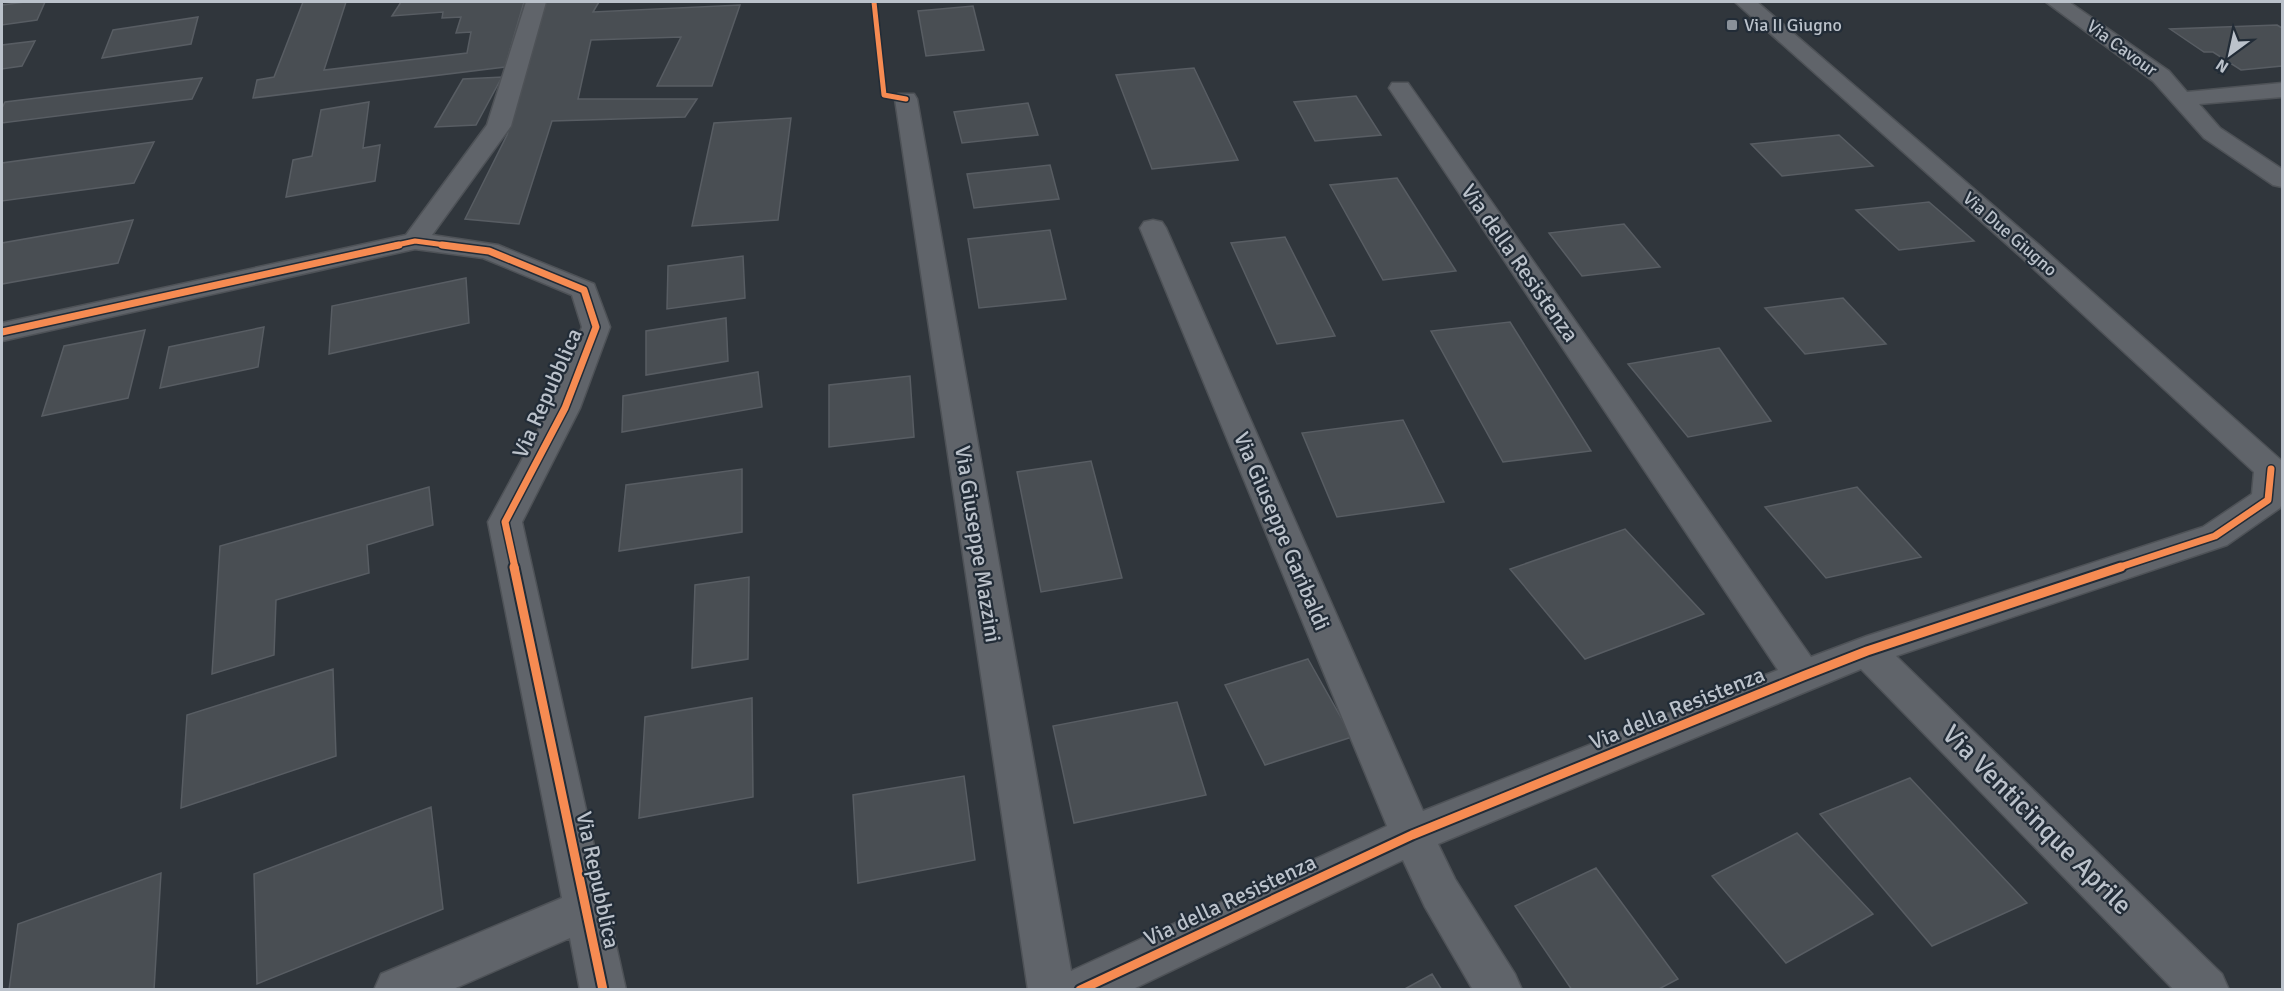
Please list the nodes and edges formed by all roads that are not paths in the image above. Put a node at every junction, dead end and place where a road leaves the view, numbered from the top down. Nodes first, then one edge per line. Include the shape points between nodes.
1 (536, 2) edge
2 (1745, 2) edge
3 (2056, 2) edge
4 (1400, 88) dead end
5 (2283, 90) edge
6 (906, 99) dead end
7 (2183, 99) junction
8 (2283, 180) edge
9 (1153, 228) dead end
10 (415, 241) junction
11 (2, 332) edge
12 (2277, 467) edge
13 (1867, 651) junction
14 (1803, 676) junction
15 (1412, 835) junction
16 (585, 910) junction
17 (397, 990) edge
18 (603, 990) edge
19 (1051, 990) edge
20 (1080, 990) edge
21 (1499, 990) edge
22 (2206, 990) edge

1 - 10 street via 499,126
2 - 12 street, Via Due Giugno
3 - 7 street, Via Cavour via 2161,76
4 - 14 street, Via della Resistenza
5 - 7 street
6 - 19 street, Via Giuseppe Mazzini
7 - 8 street, Via Cavour via 2212,133
9 - 15 street, Via Giuseppe Garibaldi
10 - 11 street, Via Repubblica
10 - 16 street, Via Repubblica via 489,251 584,290 596,327 564,408 505,522
12 - 13 street, Via della Resistenza via 2268,500 2216,536
13 - 14 street, Via della Resistenza
13 - 22 street, Via Venticinque Aprile
14 - 15 street, Via della Resistenza
15 - 20 street, Via della Resistenza
15 - 21 street via 1440,893
16 - 17 street, Via Repubblica
16 - 18 street, Via Repubblica

